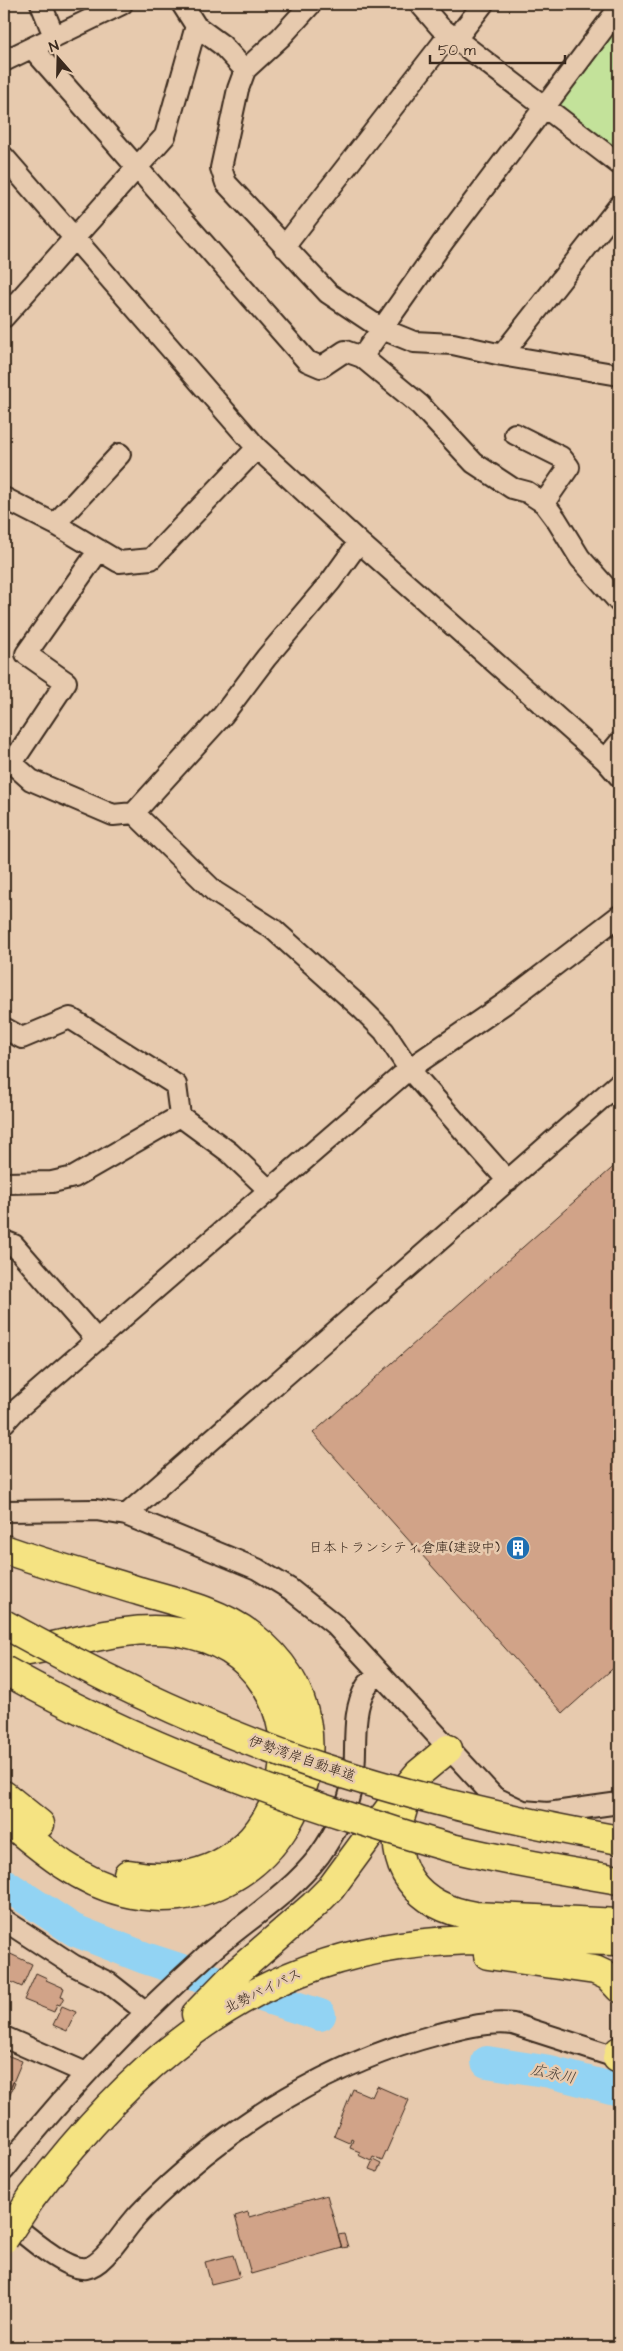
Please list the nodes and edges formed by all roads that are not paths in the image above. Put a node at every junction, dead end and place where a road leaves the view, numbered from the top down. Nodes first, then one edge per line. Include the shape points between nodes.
1 (41, 4) edge
2 (122, 4) edge
3 (182, 4) edge
4 (310, 4) edge
5 (420, 4) edge
6 (483, 4) edge
7 (619, 8) edge
8 (196, 26) junction
9 (54, 36) junction
10 (456, 40) junction
11 (32, 48) junction
12 (4, 61) edge
13 (246, 70) junction
14 (544, 106) junction
15 (4, 157) edge
16 (619, 164) edge
17 (138, 167) junction
18 (619, 206) edge
19 (73, 238) junction
20 (284, 247) junction
21 (4, 317) edge
22 (382, 329) junction
23 (502, 355) junction
24 (362, 357) junction
25 (619, 375) edge
26 (515, 434) dead end
27 (257, 448) junction
28 (120, 454) dead end
29 (4, 498) edge
30 (544, 503) junction
31 (55, 524) junction
32 (359, 542) junction
33 (99, 550) junction
34 (619, 602) edge
35 (619, 743) edge
36 (8, 759) edge
37 (605, 760) junction
38 (619, 776) edge
39 (134, 813) junction
40 (619, 916) edge
41 (4, 1028) edge
42 (409, 1070) junction
43 (619, 1083) edge
44 (180, 1116) junction
45 (508, 1181) junction
46 (7, 1183) dead end
47 (270, 1192) junction
48 (4, 1241) edge
49 (97, 1340) junction
50 (4, 1423) edge
51 (4, 1511) edge
52 (126, 1515) junction
53 (4, 1549) edge
54 (4, 1624) edge
55 (4, 1655) edge
56 (4, 1670) edge
57 (379, 1673) junction
58 (448, 1748) junction
59 (4, 1795) edge
60 (619, 1803) edge
61 (4, 1818) edge
62 (619, 1840) edge
63 (619, 1880) edge
64 (4, 1920) edge
65 (619, 1923) edge
66 (619, 1941) edge
67 (289, 1980) junction
68 (619, 1988) edge
69 (222, 2001) junction
70 (146, 2012) junction
71 (4, 2037) edge
72 (619, 2056) edge
73 (86, 2074) junction
74 (4, 2170) edge
75 (4, 2217) edge
76 (4, 2239) edge

1 - 9 street
2 - 9 street
3 - 8 street
4 - 13 street
5 - 10 street
6 - 10 street
7 - 14 street
8 - 13 street via 222,45
8 - 17 street via 165,136
9 - 11 street
10 - 14 street
10 - 20 street via 442,44
11 - 12 street
11 - 17 street
13 - 20 street via 238,89 221,168 226,183
14 - 16 street
14 - 22 street
15 - 19 street
17 - 19 street
17 - 24 street via 307,362 321,367 345,351
18 - 23 street
19 - 21 street
19 - 27 street
20 - 22 street via 328,293
22 - 23 street via 414,342 453,344
22 - 24 street
23 - 25 street
24 - 30 street via 420,405 474,463 512,488 527,492
26 - 30 street via 561,457 570,467
27 - 32 street
27 - 33 street via 151,560 119,562
28 - 31 street
29 - 31 street
30 - 34 street via 580,558
31 - 33 street
32 - 37 street
32 - 39 street via 223,715
33 - 36 street via 26,654 66,682
35 - 37 street
36 - 39 street via 31,780 104,811
37 - 38 street
39 - 42 street via 215,892 273,930 361,1008 384,1031
40 - 42 street via 504,1004
41 - 44 street via 22,1038 70,1018 176,1084
42 - 45 street
42 - 47 street
43 - 45 street
44 - 46 street via 74,1177 52,1182
44 - 47 street via 229,1152
45 - 52 street
47 - 49 street
48 - 49 street via 14,1245
49 - 50 street
51 - 52 street via 96,1510
52 - 57 street via 257,1569 290,1589 335,1625
53 - 61 highway via 176,1600 229,1622 251,1636 269,1652 294,1688 302,1710 309,1752 301,1796 277,1841 238,1875 190,1895 168,1898 122,1892 97,1883 56,1859
54 - 62 highway, 伊勢湾岸自動車道, bridge via 56,1653 149,1697 235,1735 320,1766 466,1809
55 - 59 highway via 124,1632 179,1632 205,1638 229,1650 250,1667 265,1686 277,1711 285,1761 282,1784 271,1813 258,1833 220,1864 173,1878 123,1874 97,1863 67,1846
56 - 63 highway, bridge via 132,1734 223,1773 306,1803 455,1848
57 - 58 street
57 - 70 street via 366,1687 360,1700 353,1782 330,1840 287,1890 210,1952
58 - 60 street via 494,1798 523,1811 548,1813
58 - 65 highway via 414,1788 398,1823 400,1860 417,1889 429,1900 458,1913
58 - 69 highway via 418,1774 395,1801 331,1888 251,1960
64 - 70 street via 109,1983
66 - 67 highway, 北勢バイパス via 488,1940 398,1946 318,1965
67 - 68 highway via 359,1962 435,1953 480,1954 580,1967 608,1976
67 - 69 highway
69 - 76 highway, 北勢バイパス, bridge via 153,2062 86,2129 32,2197
70 - 73 street
71 - 73 street
72 - 75 street via 513,2024 498,2023 454,2030 381,2052 313,2083 263,2112 209,2150 134,2220 104,2258 86,2268 61,2260
73 - 74 street

